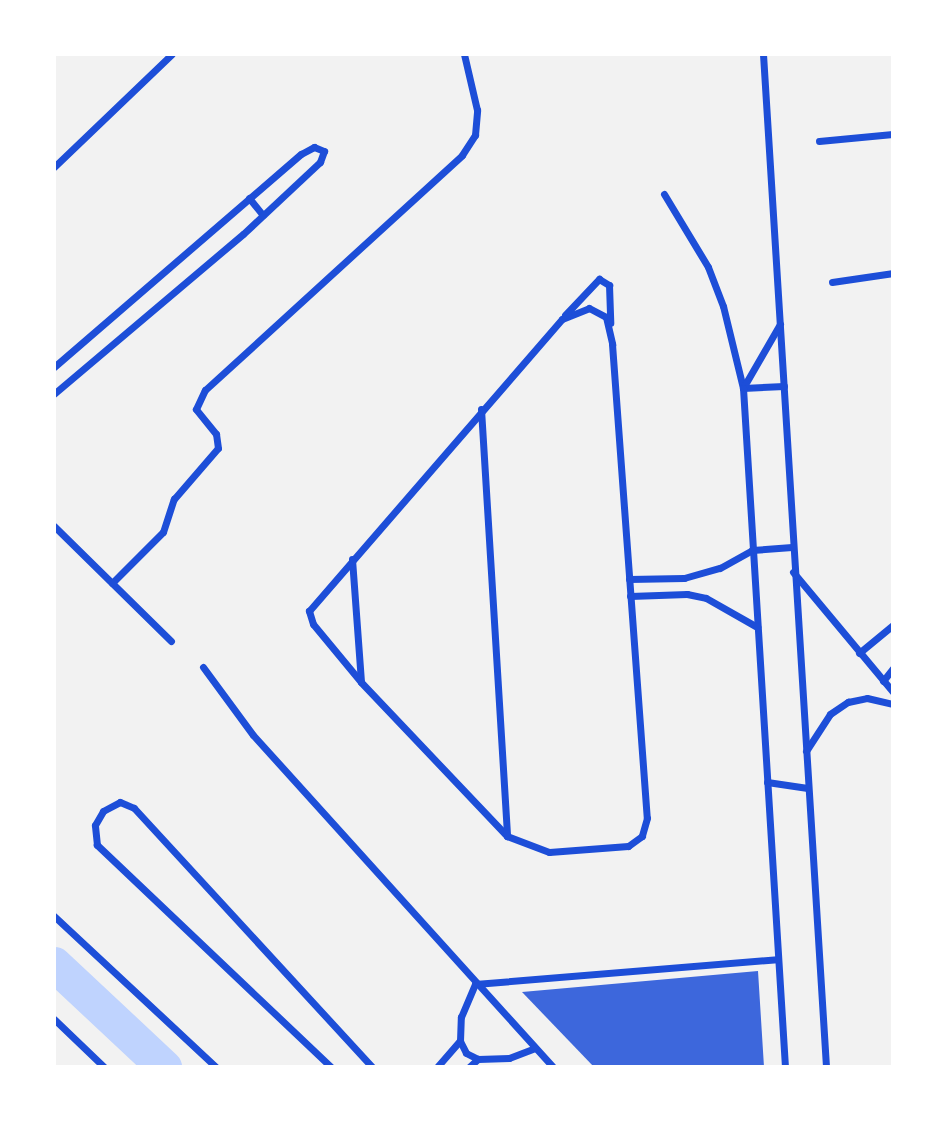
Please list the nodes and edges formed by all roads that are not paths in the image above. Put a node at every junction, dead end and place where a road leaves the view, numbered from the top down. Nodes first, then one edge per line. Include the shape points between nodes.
1 (172, 54) edge
2 (464, 54) edge
3 (763, 54) edge
4 (893, 134) edge
5 (819, 141) dead end
6 (54, 167) edge
7 (664, 194) dead end
8 (249, 198) junction
9 (263, 215) junction
10 (893, 273) edge
11 (832, 282) dead end
12 (562, 318) junction
13 (781, 323) junction
14 (610, 325) junction
15 (54, 367) edge
16 (784, 386) junction
17 (743, 388) junction
18 (54, 394) edge
19 (481, 408) junction
20 (54, 526) edge
21 (792, 547) junction
22 (752, 550) junction
23 (352, 559) junction
24 (793, 572) junction
25 (629, 579) junction
26 (112, 583) junction
27 (631, 596) junction
28 (893, 625) edge
29 (758, 627) junction
30 (171, 641) dead end
31 (859, 653) junction
32 (203, 667) dead end
33 (893, 668) edge
34 (883, 681) junction
35 (361, 682) junction
36 (893, 692) edge
37 (893, 704) edge
38 (805, 751) junction
39 (767, 782) junction
40 (808, 788) junction
41 (507, 836) junction
42 (54, 916) edge
43 (777, 959) junction
44 (475, 984) junction
45 (54, 1019) edge
46 (460, 1041) junction
47 (535, 1048) junction
48 (478, 1059) junction
49 (104, 1067) edge
50 (216, 1067) edge
51 (331, 1067) edge
52 (372, 1067) edge
53 (437, 1067) edge
54 (469, 1067) edge
55 (554, 1067) edge
56 (785, 1067) edge
57 (826, 1067) edge

1 - 6 street
2 - 26 street via 477,110 475,135 462,155 205,390 196,409 216,434 218,447 174,499 163,531
3 - 13 street
4 - 5 street
7 - 17 street via 708,267 729,326
8 - 9 street
8 - 9 street via 300,154 322,149 320,162
8 - 15 street
9 - 18 street
10 - 11 street
12 - 14 street via 589,308 606,317
12 - 14 street via 599,279 609,285
12 - 19 street
13 - 16 street
13 - 17 street
14 - 25 street
16 - 17 street
16 - 21 street
17 - 22 street
19 - 23 street
19 - 41 street
20 - 26 street
21 - 22 street
21 - 24 street
22 - 25 street via 702,574
22 - 29 street
23 - 35 street
23 - 35 street via 309,611 313,624
24 - 31 street
24 - 38 street
25 - 27 street
26 - 30 street
27 - 29 street via 706,598
27 - 41 street via 646,828 637,842 611,850 549,852
28 - 31 street
29 - 39 street
31 - 34 street
32 - 44 street via 253,735
33 - 34 street
34 - 36 street
35 - 41 street
37 - 38 street via 867,698 848,702 830,714
38 - 40 street
39 - 40 street
39 - 43 street
40 - 57 street
42 - 50 street
43 - 44 street
43 - 56 street
44 - 46 street via 461,1017
44 - 47 street
45 - 49 street
46 - 48 street via 466,1053
46 - 53 street
47 - 48 street via 509,1058
47 - 55 street
48 - 54 street
51 - 52 street via 97,845 95,825 103,811 120,802 134,808

